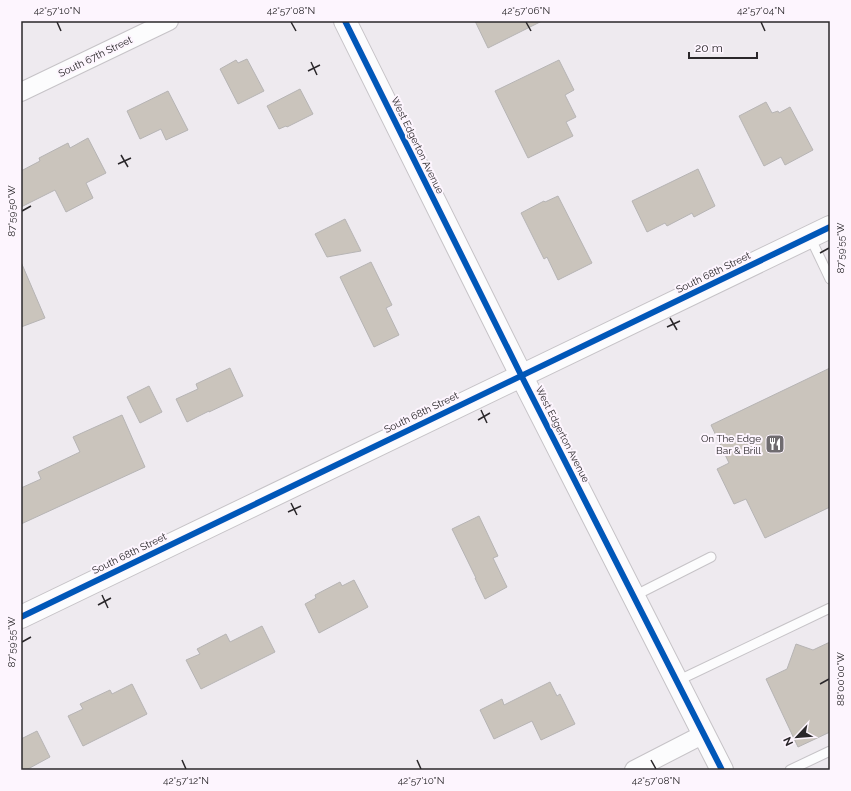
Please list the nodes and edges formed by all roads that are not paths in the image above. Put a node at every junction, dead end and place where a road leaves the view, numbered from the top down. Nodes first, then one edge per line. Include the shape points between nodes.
1 (169, 21) edge
2 (345, 21) edge
3 (21, 92) edge
4 (830, 227) edge
5 (810, 237) junction
6 (830, 279) edge
7 (521, 375) junction
8 (711, 557) dead end
9 (634, 596) junction
10 (830, 608) edge
11 (21, 616) edge
12 (677, 681) junction
13 (704, 734) junction
14 (830, 751) edge
15 (634, 770) edge
16 (722, 770) edge
17 (790, 770) edge

1 - 3 street, South 67th Street
2 - 7 street, West Edgerton Avenue
4 - 5 street, South 68th Street
5 - 6 lane
5 - 7 street, South 68th Street
7 - 9 street, West Edgerton Avenue
7 - 11 street, South 68th Street
8 - 9 lane
9 - 12 street, West Edgerton Avenue
10 - 12 lane
12 - 13 street, West Edgerton Avenue
13 - 15 street
13 - 16 street, West Edgerton Avenue
14 - 17 lane

